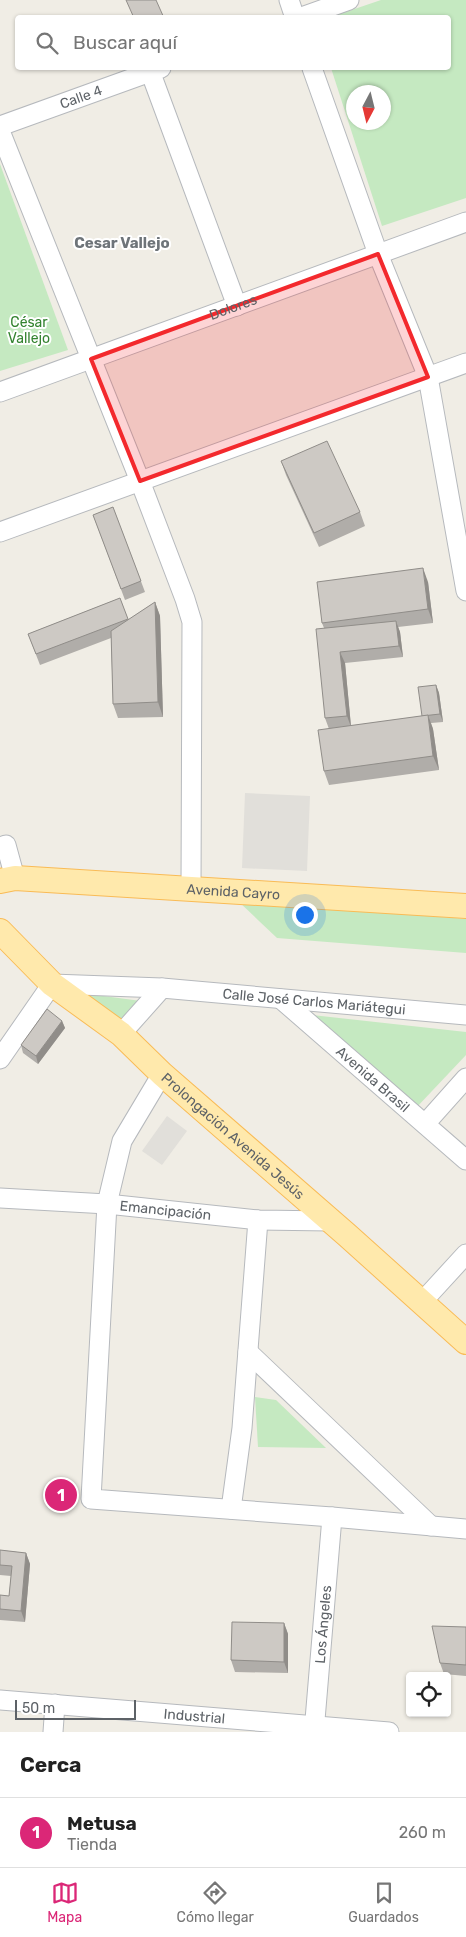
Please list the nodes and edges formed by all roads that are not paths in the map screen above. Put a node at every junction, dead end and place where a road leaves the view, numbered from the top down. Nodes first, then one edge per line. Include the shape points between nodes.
1 (289, 0) edge
2 (349, 0) edge
3 (293, 15) edge
4 (307, 15) edge
5 (153, 70) edge
6 (156, 70) edge
7 (313, 70) edge
8 (0, 126) edge
9 (0, 130) edge
10 (466, 222) edge
11 (378, 254) junction
12 (237, 306) junction
13 (91, 359) junction
14 (466, 363) edge
15 (428, 377) junction
16 (0, 392) edge
17 (140, 481) junction
18 (0, 532) edge
19 (466, 590) edge
20 (0, 847) edge
21 (8, 880) edge
22 (190, 889) junction
23 (466, 906) edge
24 (0, 931) edge
25 (52, 984) junction
26 (162, 988) junction
27 (281, 999) junction
28 (466, 1015) edge
29 (120, 1034) junction
30 (0, 1059) edge
31 (162, 1074) junction
32 (466, 1078) edge
33 (425, 1124) junction
34 (466, 1160) edge
35 (0, 1198) edge
36 (107, 1204) junction
37 (258, 1220) junction
38 (330, 1220) junction
39 (466, 1254) edge
40 (422, 1302) junction
41 (466, 1342) edge
42 (248, 1352) junction
43 (231, 1509) junction
44 (332, 1517) junction
45 (431, 1526) junction
46 (466, 1530) edge
47 (0, 1700) edge
48 (55, 1704) junction
49 (182, 1723) edge
50 (314, 1729) edge
51 (53, 1732) edge
52 (389, 1732) edge

1 - 3 street
2 - 4 street
5 - 8 street, Calle 4
6 - 12 street
7 - 11 street
9 - 13 street
10 - 11 street, Dolores
11 - 12 street, Dolores
11 - 15 street
12 - 13 street, Dolores
13 - 16 street, Dolores
13 - 17 street
14 - 15 street
15 - 17 street
15 - 19 street
17 - 18 street
17 - 22 street via 192,622
20 - 21 street via 6,845
21 - 22 main road, Avenida Cayro
22 - 23 main road, Avenida Cayro
24 - 25 main road, Prolongación Avenida Jesús
25 - 26 street, Calle José Carlos Mariátegui
25 - 29 main road, Prolongación Avenida Jesús
25 - 30 street
26 - 27 street, Calle José Carlos Mariátegui
26 - 29 street
27 - 28 street, Calle José Carlos Mariátegui
27 - 33 street, Avenida Brasil
29 - 31 main road, Prolongación Avenida Jesús
31 - 36 street via 122,1141
31 - 38 main road, Prolongación Avenida Jesús
32 - 33 street
33 - 34 street, Avenida Brasil
35 - 36 street, Emancipación
36 - 37 street, Emancipación
36 - 43 street via 91,1499
37 - 38 street, Emancipación
37 - 42 street
38 - 40 main road, Prolongación Avenida Jesús
39 - 40 street
40 - 41 main road, Prolongación Avenida Jesús
42 - 43 street
42 - 45 street
43 - 44 street
44 - 45 street
44 - 50 street, Los Ángeles
45 - 46 street
47 - 48 street, Industrial
48 - 49 street, Industrial
48 - 51 street
49 - 50 street, Industrial
50 - 52 street, Industrial

